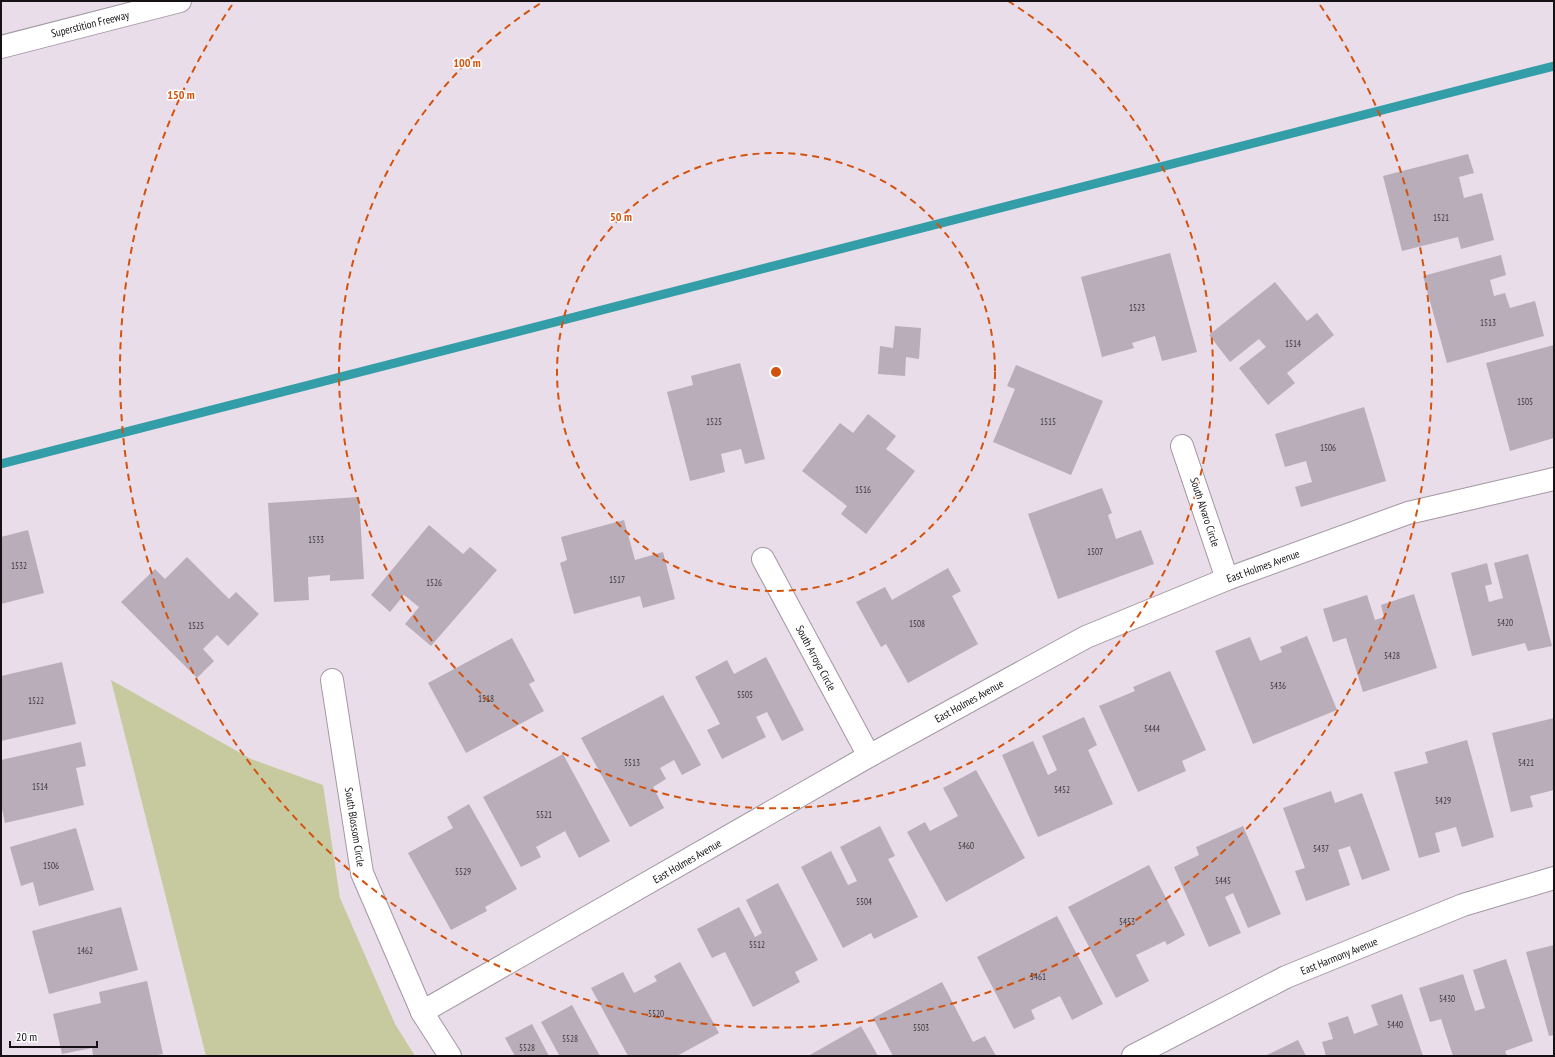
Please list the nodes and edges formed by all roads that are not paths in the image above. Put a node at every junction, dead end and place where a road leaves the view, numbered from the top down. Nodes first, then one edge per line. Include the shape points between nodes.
1 (180, 1) edge
2 (1, 46) edge
3 (1182, 446) dead end
4 (1554, 479) edge
5 (763, 559) dead end
6 (1227, 579) junction
7 (332, 680) dead end
8 (869, 756) junction
9 (1554, 878) edge
10 (422, 1012) junction
11 (450, 1056) edge
12 (1133, 1056) edge

1 - 2 main road, Superstition Freeway
3 - 6 main road, South Alvaro Circle
4 - 6 main road, East Holmes Avenue via 1408,513
5 - 8 main road, South Arroya Circle
6 - 8 main road, East Holmes Avenue via 1086,637
7 - 10 main road, South Blossom Circle via 362,873
8 - 10 main road, East Holmes Avenue
9 - 12 main road, East Harmony Avenue via 1463,905 1286,977
10 - 11 main road, South Blossom Circle

